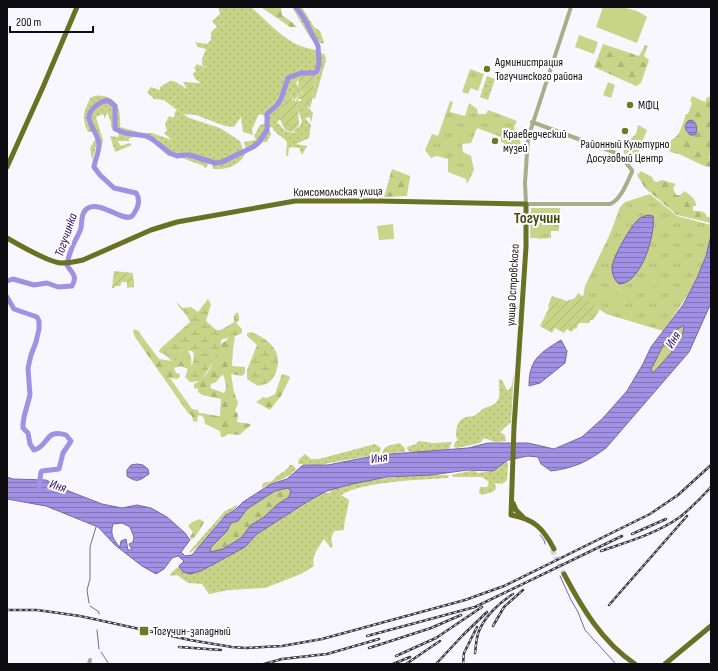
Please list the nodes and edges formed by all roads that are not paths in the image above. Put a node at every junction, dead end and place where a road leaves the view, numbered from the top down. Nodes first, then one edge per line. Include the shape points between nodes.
1 (77, 7) edge
2 (572, 7) edge
3 (532, 122) junction
4 (7, 167) edge
5 (526, 204) junction
6 (7, 238) edge
7 (553, 549) tunnel mouth
8 (565, 573) tunnel mouth
9 (711, 626) edge
10 (635, 664) edge
11 (665, 664) edge

1 - 4 main road
2 - 3 street, улица Островского
3 - 5 street, улица Островского via 527,148
3 - 5 street, Комсомольская улица via 611,151 619,155 632,172 625,186 610,204
5 - 6 main road, Комсомольская улица via 295,201 177,222 151,230 83,260 61,263
5 - 7 main road, улица Островского via 526,247 512,498 516,510 543,531
8 - 10 main road via 586,614 608,641
9 - 11 main road

